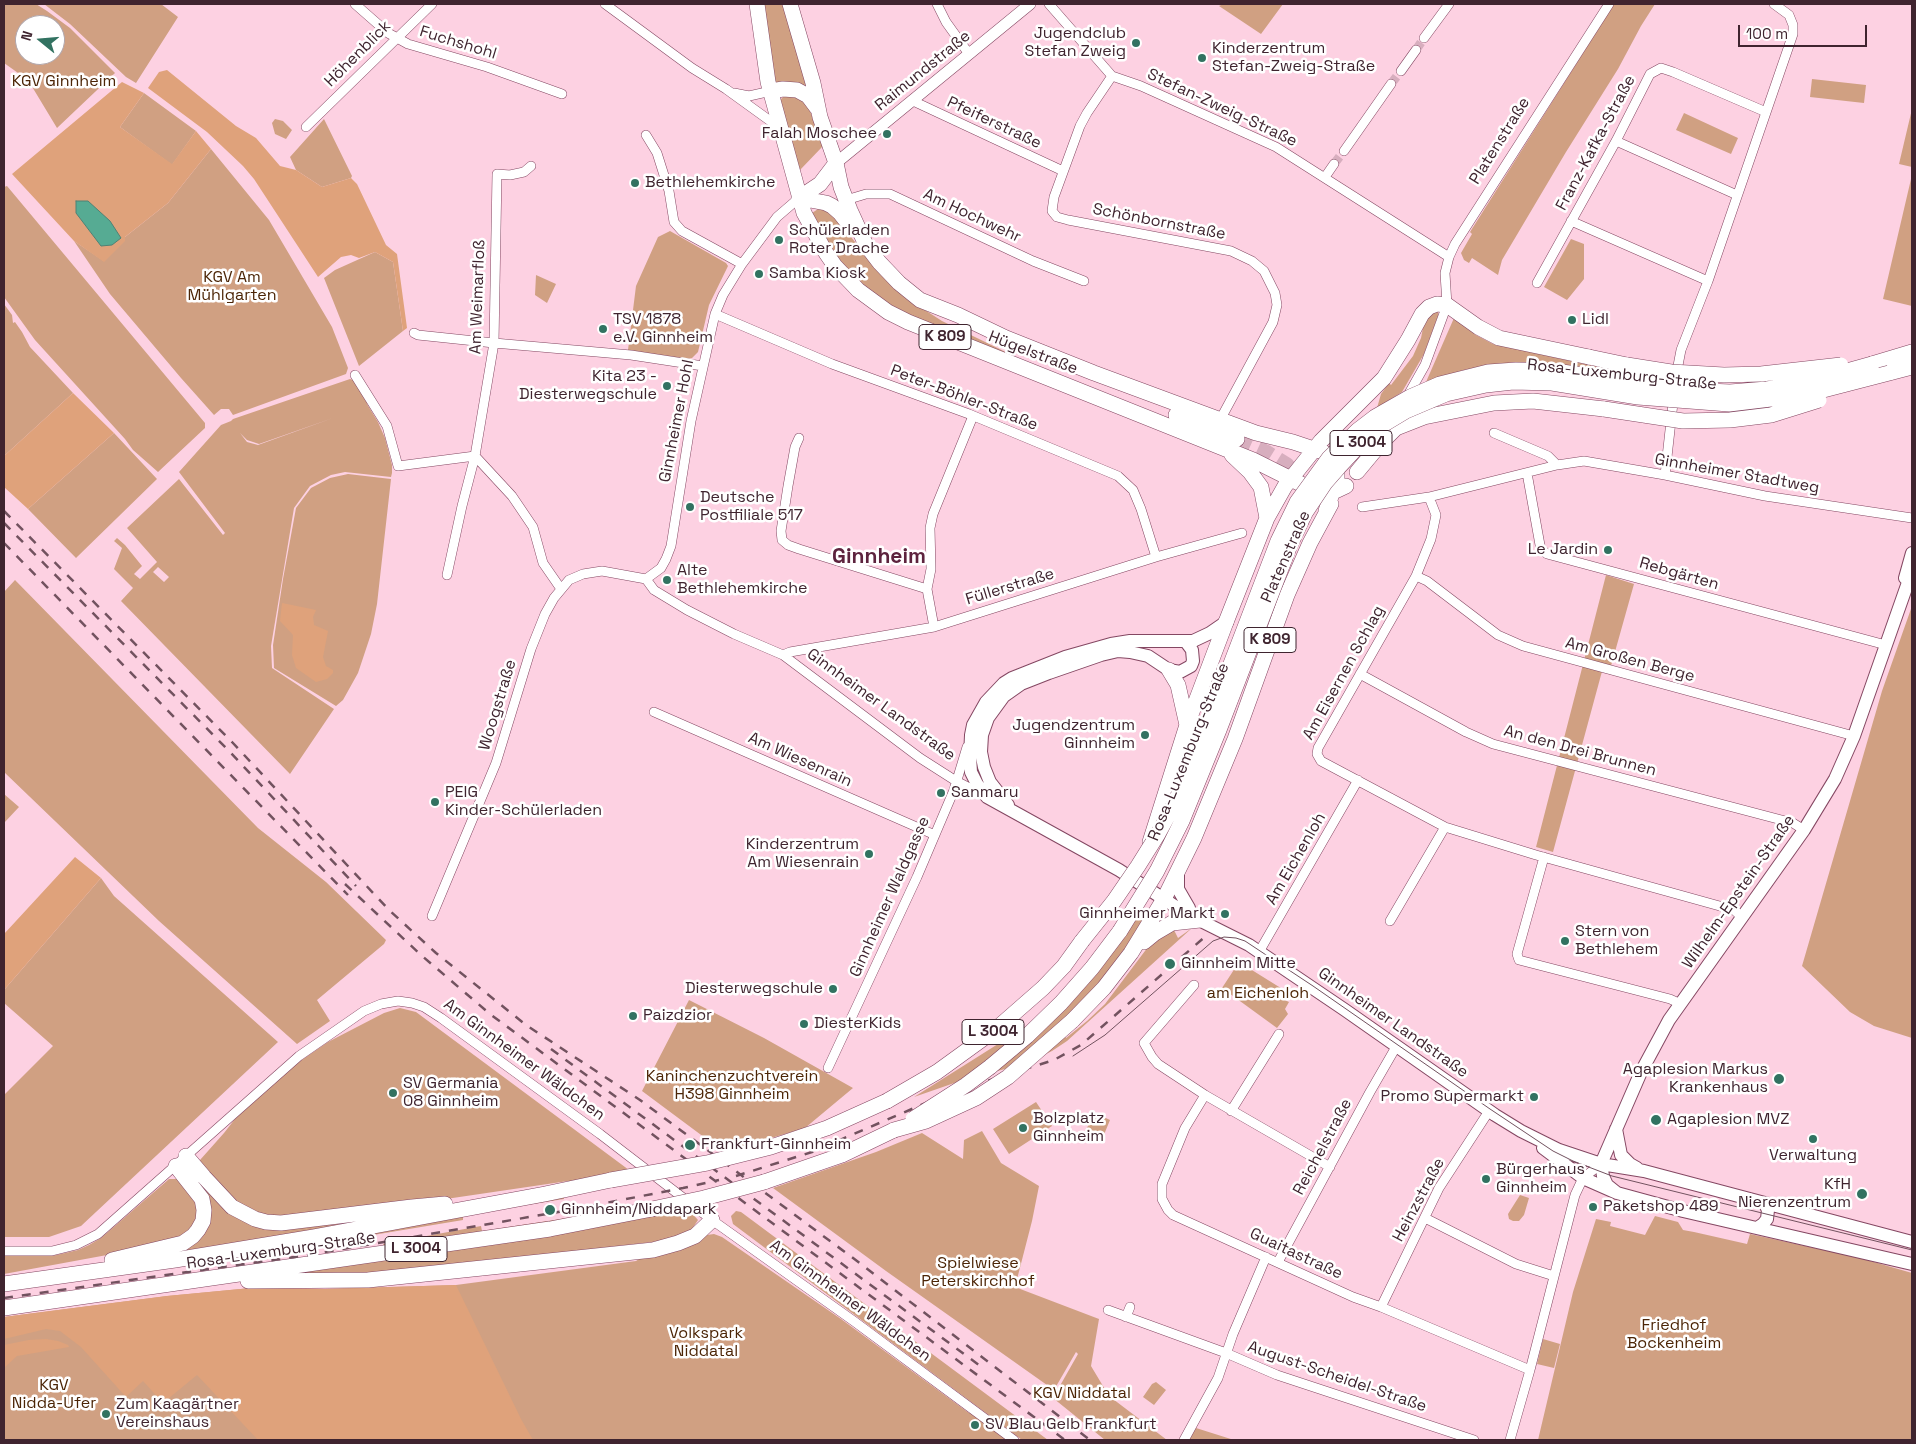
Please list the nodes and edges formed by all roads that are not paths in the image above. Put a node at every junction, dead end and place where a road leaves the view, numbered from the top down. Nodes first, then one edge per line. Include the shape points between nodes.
1 (355, 4) edge
2 (432, 4) edge
3 (605, 4) edge
4 (757, 4) edge
5 (790, 4) edge
6 (937, 4) edge
7 (1030, 4) edge
8 (1049, 4) edge
9 (1449, 4) edge
10 (1609, 4) edge
11 (1774, 4) edge
12 (396, 37) junction
13 (1424, 38) tunnel mouth
14 (1416, 50) tunnel mouth
15 (969, 54) junction
16 (1400, 71) tunnel mouth
17 (1112, 76) junction
18 (1392, 84) tunnel mouth
19 (726, 89) junction
20 (770, 92) junction
21 (562, 94) dead end
22 (913, 101) junction
23 (819, 112) junction
24 (1766, 112) junction
25 (306, 127) dead end
26 (780, 129) junction
27 (646, 135) dead end
28 (1616, 141) junction
29 (1344, 151) tunnel mouth
30 (836, 163) junction
31 (1334, 164) tunnel mouth
32 (532, 166) dead end
33 (1063, 172) junction
34 (1325, 177) junction
35 (1737, 195) junction
36 (799, 198) junction
37 (846, 200) junction
38 (1571, 221) junction
39 (866, 245) junction
40 (1449, 257) junction
41 (742, 264) junction
42 (1084, 281) dead end
43 (1708, 281) junction
44 (1537, 283) dead end
45 (920, 300) junction
46 (1447, 305) junction
47 (715, 314) junction
48 (414, 333) dead end
49 (494, 343) junction
50 (1912, 352) edge
51 (1872, 364) junction
52 (703, 366) junction
53 (1912, 367) edge
54 (1889, 373) junction
55 (355, 375) dead end
56 (1384, 378) junction
57 (1347, 414) junction
58 (973, 416) junction
59 (1220, 420) junction
60 (1391, 427) junction
61 (1494, 433) dead end
62 (799, 438) dead end
63 (1237, 439) tunnel mouth
64 (1293, 442) junction
65 (1221, 447) junction
66 (1314, 448) junction
67 (475, 456) junction
68 (1557, 465) junction
69 (1527, 473) junction
70 (1665, 475) junction
71 (1290, 478) junction
72 (1340, 489) junction
73 (1429, 497) junction
74 (1362, 507) dead end
75 (1267, 518) junction
76 (1912, 518) edge
77 (1242, 533) dead end
78 (1912, 553) edge
79 (1156, 557) junction
80 (1912, 571) edge
81 (447, 575) dead end
82 (1416, 576) junction
83 (646, 579) junction
84 (561, 589) junction
85 (927, 589) junction
86 (1226, 622) junction
87 (934, 627) junction
88 (1888, 639) junction
89 (1186, 642) junction
90 (783, 655) junction
91 (1169, 670) junction
92 (1360, 674) junction
93 (654, 712) dead end
94 (1230, 717) dead end
95 (1187, 725) junction
96 (971, 735) junction
97 (1854, 736) junction
98 (1225, 766) junction
99 (1358, 780) junction
100 (956, 781) junction
101 (987, 797) junction
102 (1020, 814) junction
103 (1445, 827) junction
104 (1804, 830) junction
105 (935, 835) junction
106 (1146, 854) junction
107 (1544, 858) junction
108 (1178, 874) junction
109 (1162, 896) junction
110 (1189, 908) junction
111 (432, 916) dead end
112 (1742, 917) junction
113 (1200, 920) junction
114 (1390, 921) dead end
115 (1219, 929) junction
116 (1259, 952) junction
117 (1131, 953) junction
118 (1194, 985) dead end
119 (1680, 1004) junction
120 (1279, 1034) dead end
121 (1396, 1047) junction
122 (828, 1068) dead end
123 (1204, 1095) junction
124 (1231, 1111) junction
125 (1489, 1111) junction
126 (1616, 1129) junction
127 (894, 1130) junction
128 (1521, 1131) junction
129 (181, 1161) junction
130 (1601, 1164) junction
131 (1330, 1167) junction
132 (1644, 1171) junction
133 (1584, 1178) junction
134 (1617, 1193) junction
135 (1764, 1204) junction
136 (482, 1206) junction
137 (1425, 1218) junction
138 (712, 1220) junction
139 (1757, 1228) junction
140 (1911, 1239) edge
141 (4, 1251) edge
142 (1266, 1257) junction
143 (1278, 1262) junction
144 (1912, 1264) edge
145 (1554, 1276) junction
146 (49, 1277) junction
147 (179, 1283) junction
148 (4, 1284) edge
149 (1381, 1306) junction
150 (1130, 1307) dead end
151 (5, 1308) edge
152 (1108, 1310) dead end
153 (1126, 1317) junction
154 (1226, 1353) junction
155 (1530, 1370) junction
156 (1014, 1440) edge
157 (1184, 1440) edge
158 (1474, 1440) edge
159 (1510, 1440) edge

1 - 12 street, Fuchshohl
2 - 12 street, Höhenblick
3 - 19 street
4 - 20 main road, Hügelstraße / K 809
5 - 23 main road, Hügelstraße / K 809
6 - 15 street
7 - 15 street, Raimundstraße
8 - 17 street, Stefan-Zweig-Straße
9 - 13 street
10 - 40 street, Platenstraße
11 - 24 street via 1789,15 1794,29
12 - 21 street, Fuchshohl via 421,49 487,67
12 - 25 street, Höhenblick
14 - 16 street
15 - 22 street, Raimundstraße
17 - 33 street via 1087,113
17 - 34 street, Stefan-Zweig-Straße via 1276,147
18 - 29 street
19 - 20 street via 743,95
19 - 26 street
20 - 23 main road via 794,89 808,96
20 - 26 main road, Hügelstraße / K 809
22 - 30 street, Raimundstraße
22 - 33 street, Pfeiferstraße
23 - 30 main road, Hügelstraße / K 809
24 - 28 street, Franz-Kafka-Straße via 1661,68 1650,74
24 - 35 street
26 - 36 main road, Hügelstraße / K 809
27 - 41 street via 657,153 669,191 674,222 682,231
28 - 35 street
28 - 38 street, Franz-Kafka-Straße
30 - 36 main road via 820,184
30 - 37 main road, Hügelstraße / K 809
31 - 34 street
32 - 49 street, Am Weimarfloß via 524,172 497,174
33 - 59 street, Schönbornstraße via 1051,207 1057,217 1223,249 1252,261 1264,271 1275,293 1273,322
34 - 40 street, Stefan-Zweig-Straße
35 - 43 street
36 - 39 main road via 832,206
36 - 41 street, Ginnheimer Hohl via 777,217
36 - 65 main road, Hügelstraße / K 809 via 817,239 835,266 858,290 888,312
37 - 39 main road, Hügelstraße / K 809
37 - 42 street, Am Hochwehr via 866,194 890,194 1033,262
38 - 43 street
38 - 44 street, Franz-Kafka-Straße
39 - 45 main road, Hügelstraße / K 809 via 889,273
40 - 46 street, Platenstraße via 1444,278
41 - 47 street, Ginnheimer Hohl
43 - 70 street via 1680,352
45 - 59 main road, Hügelstraße / K 809 via 1059,359
45 - 63 main road, K 809 via 953,322 1004,347
46 - 51 main road, Rosa-Luxemburg-Straße, bridge via 1500,338 1662,371 1761,374
46 - 56 main road, Platenstraße via 1437,304 1425,310
46 - 60 street, Platenstraße via 1425,365
47 - 52 street, Ginnheimer Hohl
47 - 58 street, Peter-Böhler-Straße via 832,364
48 - 49 street
49 - 52 street via 622,354
49 - 67 street, Am Weimarfloß
50 - 51 main road, Rosa-Luxemburg-Straße / L 3004
51 - 106 main road, Rosa-Luxemburg-Straße / L 3004, bridge via 1804,383 1730,392 1686,390 1554,371 1488,372 1440,384 1399,402 1375,417 1329,458 1297,502 1278,541 1194,758
52 - 83 street, Ginnheimer Hohl via 671,546 661,568
53 - 54 main road, Rosa-Luxemburg-Straße / L 3004
54 - 60 main road, bridge via 1810,404 1770,415 1730,420 1683,421 1533,401 1494,403
54 - 127 main road, Rosa-Luxemburg-Straße / L 3004, bridge via 1804,395 1729,404 1638,398 1552,383 1486,385 1427,401 1366,437 1325,483 1300,524 1182,821 1157,872 1120,931 1077,985 1027,1036 966,1085
55 - 67 street via 387,426 398,466
56 - 57 main road, Platenstraße
56 - 60 main road via 1372,404 1376,416
57 - 64 main road
57 - 66 main road, Platenstraße
58 - 79 street, Peter-Böhler-Straße via 1107,471 1126,482 1141,509
58 - 85 street via 933,514
59 - 64 main road, Hügelstraße / K 809
60 - 72 main road via 1382,442
61 - 68 street via 1548,456
62 - 85 street via 781,531 784,543
64 - 66 main road, K 809
65 - 71 main road, Hügelstraße
65 - 75 main road, K 809 via 1257,480
66 - 71 main road, Platenstraße
66 - 72 main road, K 809 via 1329,455 1335,463
67 - 81 street, Am Weimarfloß
67 - 84 street via 512,496 533,527 543,563
68 - 69 street, Ginnheimer Stadtweg
68 - 70 street, Ginnheimer Stadtweg via 1584,461
69 - 73 street, Ginnheimer Stadtweg
69 - 88 street, Rebgärten via 1540,545 1547,554
70 - 76 street, Ginnheimer Stadtweg via 1764,496
71 - 72 main road, Hügelstraße via 1323,494
71 - 75 main road, Platenstraße
72 - 98 main road, Platenstraße / K 809 via 1326,511 1287,595
73 - 74 street, Ginnheimer Stadtweg
73 - 82 street, Am Eisernen Schlag via 1436,522
75 - 86 main road, Platenstraße / K 809
77 - 79 street, Füllerstraße
78 - 88 main road, Wilhelm-Epstein-Straße
79 - 87 street, Füllerstraße
80 - 88 main road, Wilhelm-Epstein-Straße
82 - 92 street, Am Eisernen Schlag
82 - 97 street, Am Großen Berge via 1498,635 1523,646
83 - 84 street, Woogstraße via 602,571 569,580
83 - 90 street, Ginnheimer Landstraße via 654,590 687,610
84 - 111 street, Woogstraße via 545,614 531,649 496,763
85 - 87 street
86 - 89 main road, Ginnheimer Landstraße / K 809 via 1200,639
86 - 95 main road, Platenstraße
87 - 90 street, Füllerstraße
88 - 97 main road, Wilhelm-Epstein-Straße
89 - 91 main road via 1193,655 1191,666 1180,672
89 - 96 main road, Ginnheimer Landstraße / K 809 via 1138,640 1111,644 1065,657 1012,678 986,702
90 - 100 street, Ginnheimer Landstraße via 920,758
91 - 95 main road via 1178,686
91 - 102 main road, Ginnheimer Landstraße via 1148,656 1118,651 1035,678 1004,696 985,727 982,758 990,782
92 - 99 street, Am Eisernen Schlag via 1317,754 1320,761
92 - 104 street, An den Drei Brunnen via 1493,744 1793,823
93 - 105 street, Am Wiesenrain
94 - 98 main road, K 809
95 - 106 main road, Platenstraße, bridge
96 - 100 street, Ginnheimer Waldgasse
96 - 101 main road, Ginnheimer Landstraße / K 809 via 971,772
97 - 104 main road, Wilhelm-Epstein-Straße via 1835,779
98 - 108 main road, Platenstraße / K 809
99 - 103 street, Am Eisernen Schlag
99 - 116 street, Am Eichenloh
100 - 101 street, Ginnheimer Landstraße
100 - 105 street, Ginnheimer Waldgasse
101 - 102 main road, Ginnheimer Landstraße / K 809
102 - 109 main road, Ginnheimer Landstraße / K 809
103 - 107 street, Am Eisernen Schlag
103 - 114 street
104 - 112 main road, Wilhelm-Epstein-Straße
105 - 122 street, Ginnheimer Waldgasse
106 - 136 main road, Rosa-Luxemburg-Straße / L 3004, bridge via 1098,922 1043,988 978,1044 923,1081 853,1118 779,1145 707,1163
107 - 112 street, Am Eisernen Schlag via 1734,910
107 - 119 street via 1517,954 1519,960
108 - 109 main road, Platenstraße / K 809
108 - 110 main road via 1178,889
109 - 110 main road, Ginnheimer Landstraße / K 809
109 - 113 main road, Ginnheimer Landstraße / K 809
109 - 117 main road, Platenstraße
110 - 115 main road, Ginnheimer Landstraße / K 809
112 - 119 main road, Wilhelm-Epstein-Straße
113 - 115 main road, Ginnheimer Landstraße / K 809
113 - 117 main road via 1169,924
115 - 116 main road, Ginnheimer Landstraße / K 809
116 - 121 main road, Ginnheimer Landstraße / K 809
117 - 127 main road, bridge via 1104,988 1066,1027 1008,1077 942,1115
118 - 123 street via 1144,1043 1158,1064
119 - 126 main road, Wilhelm-Epstein-Straße via 1651,1053
120 - 124 street
121 - 125 main road, Ginnheimer Landstraße / K 809
121 - 131 street, Reichelstraße
123 - 124 street
123 - 142 street, Guaitastraße via 1185,1128 1164,1179 1162,1199 1168,1210 1179,1219
124 - 131 street
125 - 128 main road, Ginnheimer Landstraße / K 809
125 - 137 street, Heinzstraße via 1439,1188
126 - 130 main road, Wilhelm-Epstein-Straße
126 - 132 main road, K 809 via 1623,1158
127 - 147 main road, Rosa-Luxemburg-Straße / L 3004, bridge via 842,1155 764,1182 704,1198 550,1229
128 - 130 main road, Ginnheimer Landstraße / K 809 via 1558,1150
128 - 133 main road, Ginnheimer Landstraße / K 809
129 - 136 main road via 204,1177 232,1207 266,1222 281,1223 412,1206
129 - 138 street, Am Ginnheimer Wäldchen via 299,1056 364,1011 400,1001 434,1013
129 - 141 street, Am Ginnheimer Wäldchen via 98,1234 76,1245 52,1251
129 - 146 main road via 202,1199 204,1210 203,1221 193,1236 183,1243
130 - 132 main road, Ginnheimer Landstraße / K 809
130 - 133 street
130 - 134 main road via 1602,1176
131 - 143 street, Reichelstraße
132 - 135 main road, Ginnheimer Landstraße / K 809
133 - 134 main road, Ginnheimer Landstraße / K 809
133 - 145 street via 1573,1203
134 - 139 main road, Ginnheimer Landstraße / K 809
135 - 139 main road via 1768,1210 1767,1219
135 - 140 main road, Ginnheimer Landstraße / K 809
136 - 146 main road, Rosa-Luxemburg-Straße / L 3004 via 175,1260
137 - 145 street via 1516,1264
137 - 149 street, Heinzstraße
138 - 147 main road via 695,1236 653,1250 368,1280
138 - 156 street, Am Ginnheimer Wäldchen
139 - 144 main road, Ginnheimer Landstraße / K 809
142 - 143 street, Guaitastraße
142 - 154 street
143 - 149 street, Guaitastraße via 1353,1297
145 - 155 street
146 - 148 main road, Rosa-Luxemburg-Straße / L 3004
147 - 151 main road, Rosa-Luxemburg-Straße / L 3004
149 - 155 street, Guaitastraße
150 - 153 street
152 - 153 street
153 - 154 street
154 - 157 street, August-Scheidel-Straße via 1218,1378
154 - 158 street, August-Scheidel-Straße via 1277,1375
155 - 159 street

